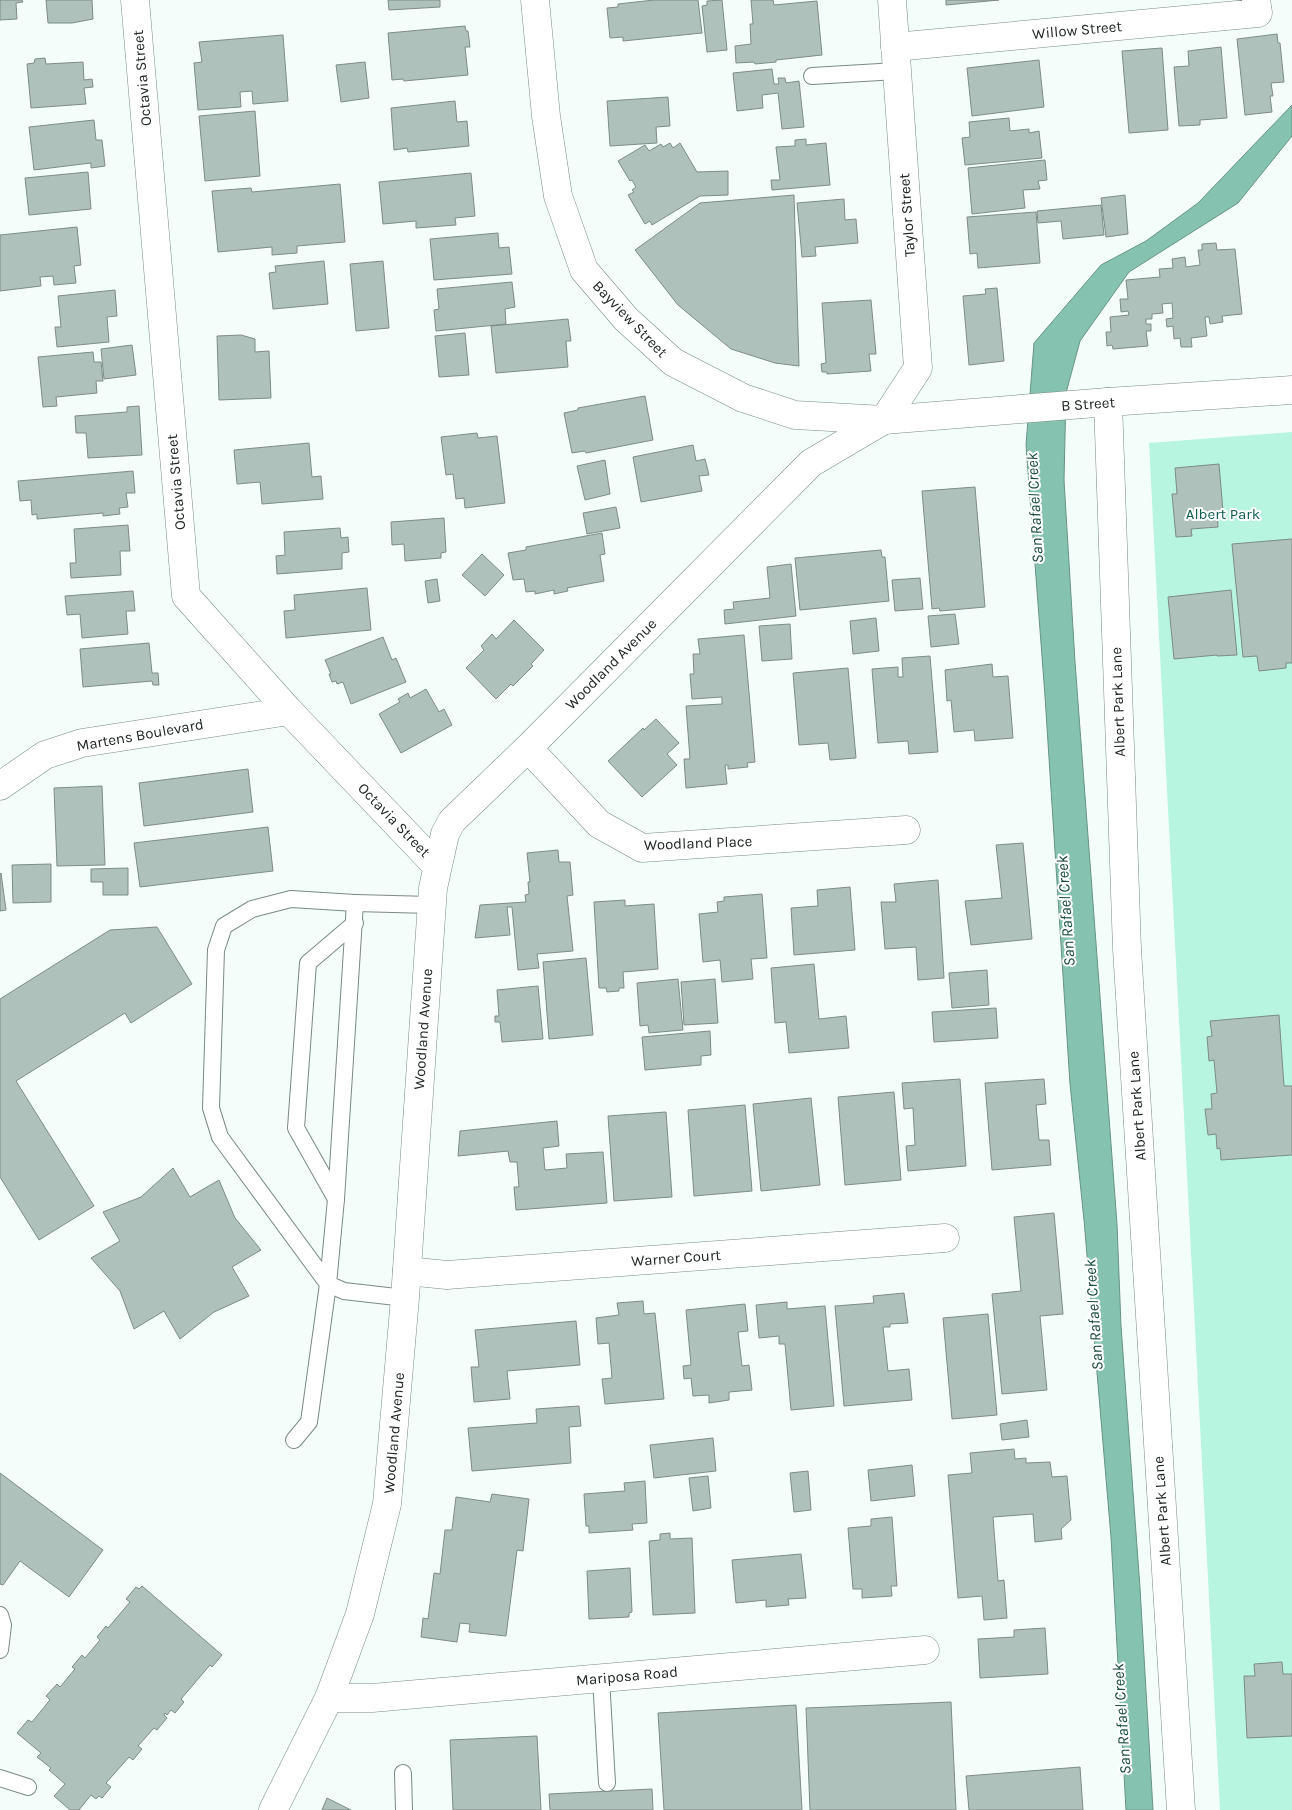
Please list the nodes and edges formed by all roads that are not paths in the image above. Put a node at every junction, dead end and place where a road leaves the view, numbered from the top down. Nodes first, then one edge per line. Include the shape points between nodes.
1 (135, 0) edge
2 (535, 0) edge
3 (892, 0) edge
4 (1257, 7) edge
5 (896, 59) junction
6 (812, 76) dead end
7 (1292, 390) edge
8 (1108, 402) junction
9 (884, 420) junction
10 (289, 711) junction
11 (528, 748) junction
12 (2, 781) edge
13 (906, 830) dead end
14 (437, 866) junction
15 (356, 903) junction
16 (431, 905) junction
17 (355, 923) junction
18 (336, 1200) junction
19 (945, 1238) dead end
20 (407, 1271) junction
21 (328, 1284) junction
22 (405, 1298) junction
23 (294, 1440) dead end
24 (0, 1615) edge
25 (0, 1650) edge
26 (925, 1650) dead end
27 (601, 1678) junction
28 (329, 1698) junction
29 (403, 1774) dead end
30 (0, 1778) edge
31 (607, 1783) dead end
32 (28, 1787) dead end
33 (274, 1810) edge
34 (404, 1810) edge
35 (1181, 1810) edge

1 - 10 street, Octavia Street via 186,596
2 - 9 street, Bayview Street via 546,116 558,196 584,270 626,319 673,362 743,398 795,415
3 - 5 street, Taylor Street
4 - 5 street, Willow Street
5 - 6 lane
5 - 9 street, Taylor Street via 918,368
7 - 8 street, B Street
8 - 9 street, B Street
8 - 35 street, Albert Park Lane via 1127,949
9 - 11 street, Woodland Avenue via 810,463
10 - 12 street, Martens Boulevard via 82,743 44,755
10 - 14 street, Octavia Street
11 - 13 street, Woodland Place via 600,824 642,848
11 - 14 street, Woodland Avenue via 452,821 445,834
14 - 16 street, Woodland Avenue
15 - 16 lane
15 - 17 lane
15 - 21 lane via 291,899 252,910 224,926 216,950 211,1108 220,1138
16 - 20 street, Woodland Avenue
17 - 18 lane
17 - 18 lane via 308,963 296,1128
18 - 21 lane
19 - 20 street, Warner Court via 447,1275
20 - 22 street, Woodland Avenue
21 - 22 lane via 344,1291
21 - 23 lane via 309,1422
22 - 28 street, Woodland Avenue via 388,1504 360,1614
24 - 25 lane via 3,1625
26 - 27 street, Mariposa Road
27 - 28 street, Mariposa Road via 372,1698
27 - 31 lane
28 - 33 street, Woodland Avenue
29 - 34 lane
30 - 32 lane

